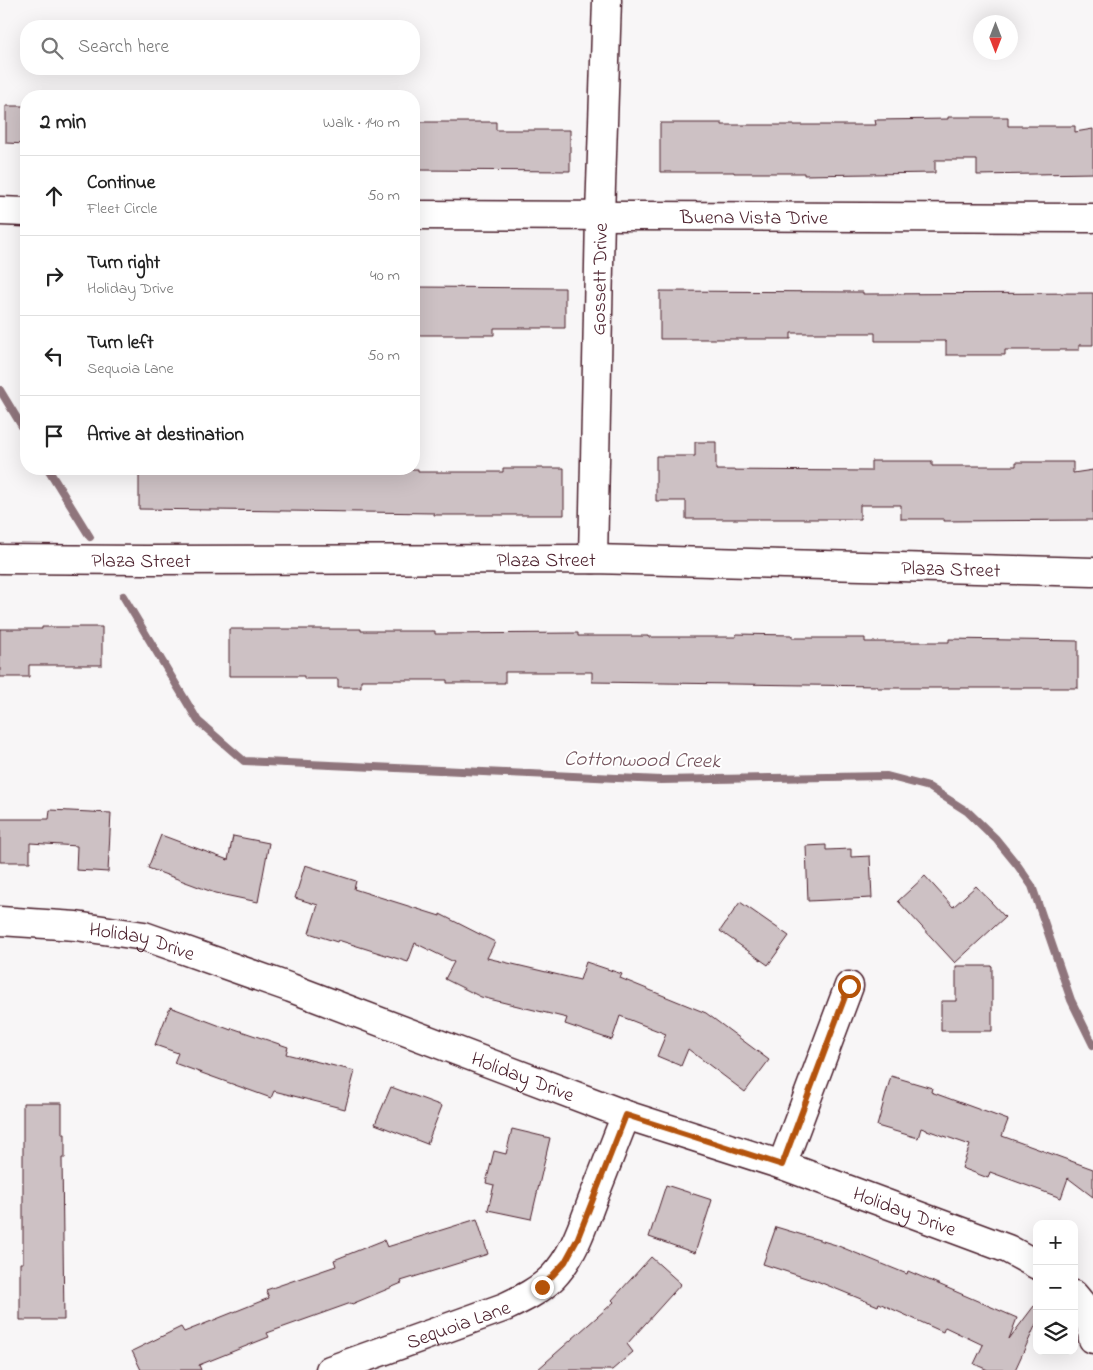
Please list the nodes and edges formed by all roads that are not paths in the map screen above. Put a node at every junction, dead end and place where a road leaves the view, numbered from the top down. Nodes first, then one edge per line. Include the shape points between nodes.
1 (608, 0) edge
2 (0, 212) edge
3 (20, 212) edge
4 (420, 214) edge
5 (600, 216) junction
6 (1093, 218) edge
7 (0, 559) edge
8 (593, 559) junction
9 (1093, 572) edge
10 (0, 921) edge
11 (849, 986) dead end
12 (626, 1115) junction
13 (782, 1165) junction
14 (1033, 1263) edge
15 (1078, 1300) edge
16 (1093, 1339) edge
17 (330, 1370) edge

1 - 5 street, Gossett Drive
2 - 3 street
4 - 5 street, Buena Vista Drive
5 - 6 street, Buena Vista Drive
5 - 8 street, Gossett Drive
7 - 8 street, Plaza Street
8 - 9 street, Plaza Street
10 - 12 street, Holiday Drive via 76,926 144,936
11 - 13 street
12 - 13 street, Holiday Drive
12 - 17 street, Sequoia Lane via 577,1240 565,1262 542,1287 505,1307
13 - 14 street, Holiday Drive via 1008,1249
15 - 16 street via 1088,1312

